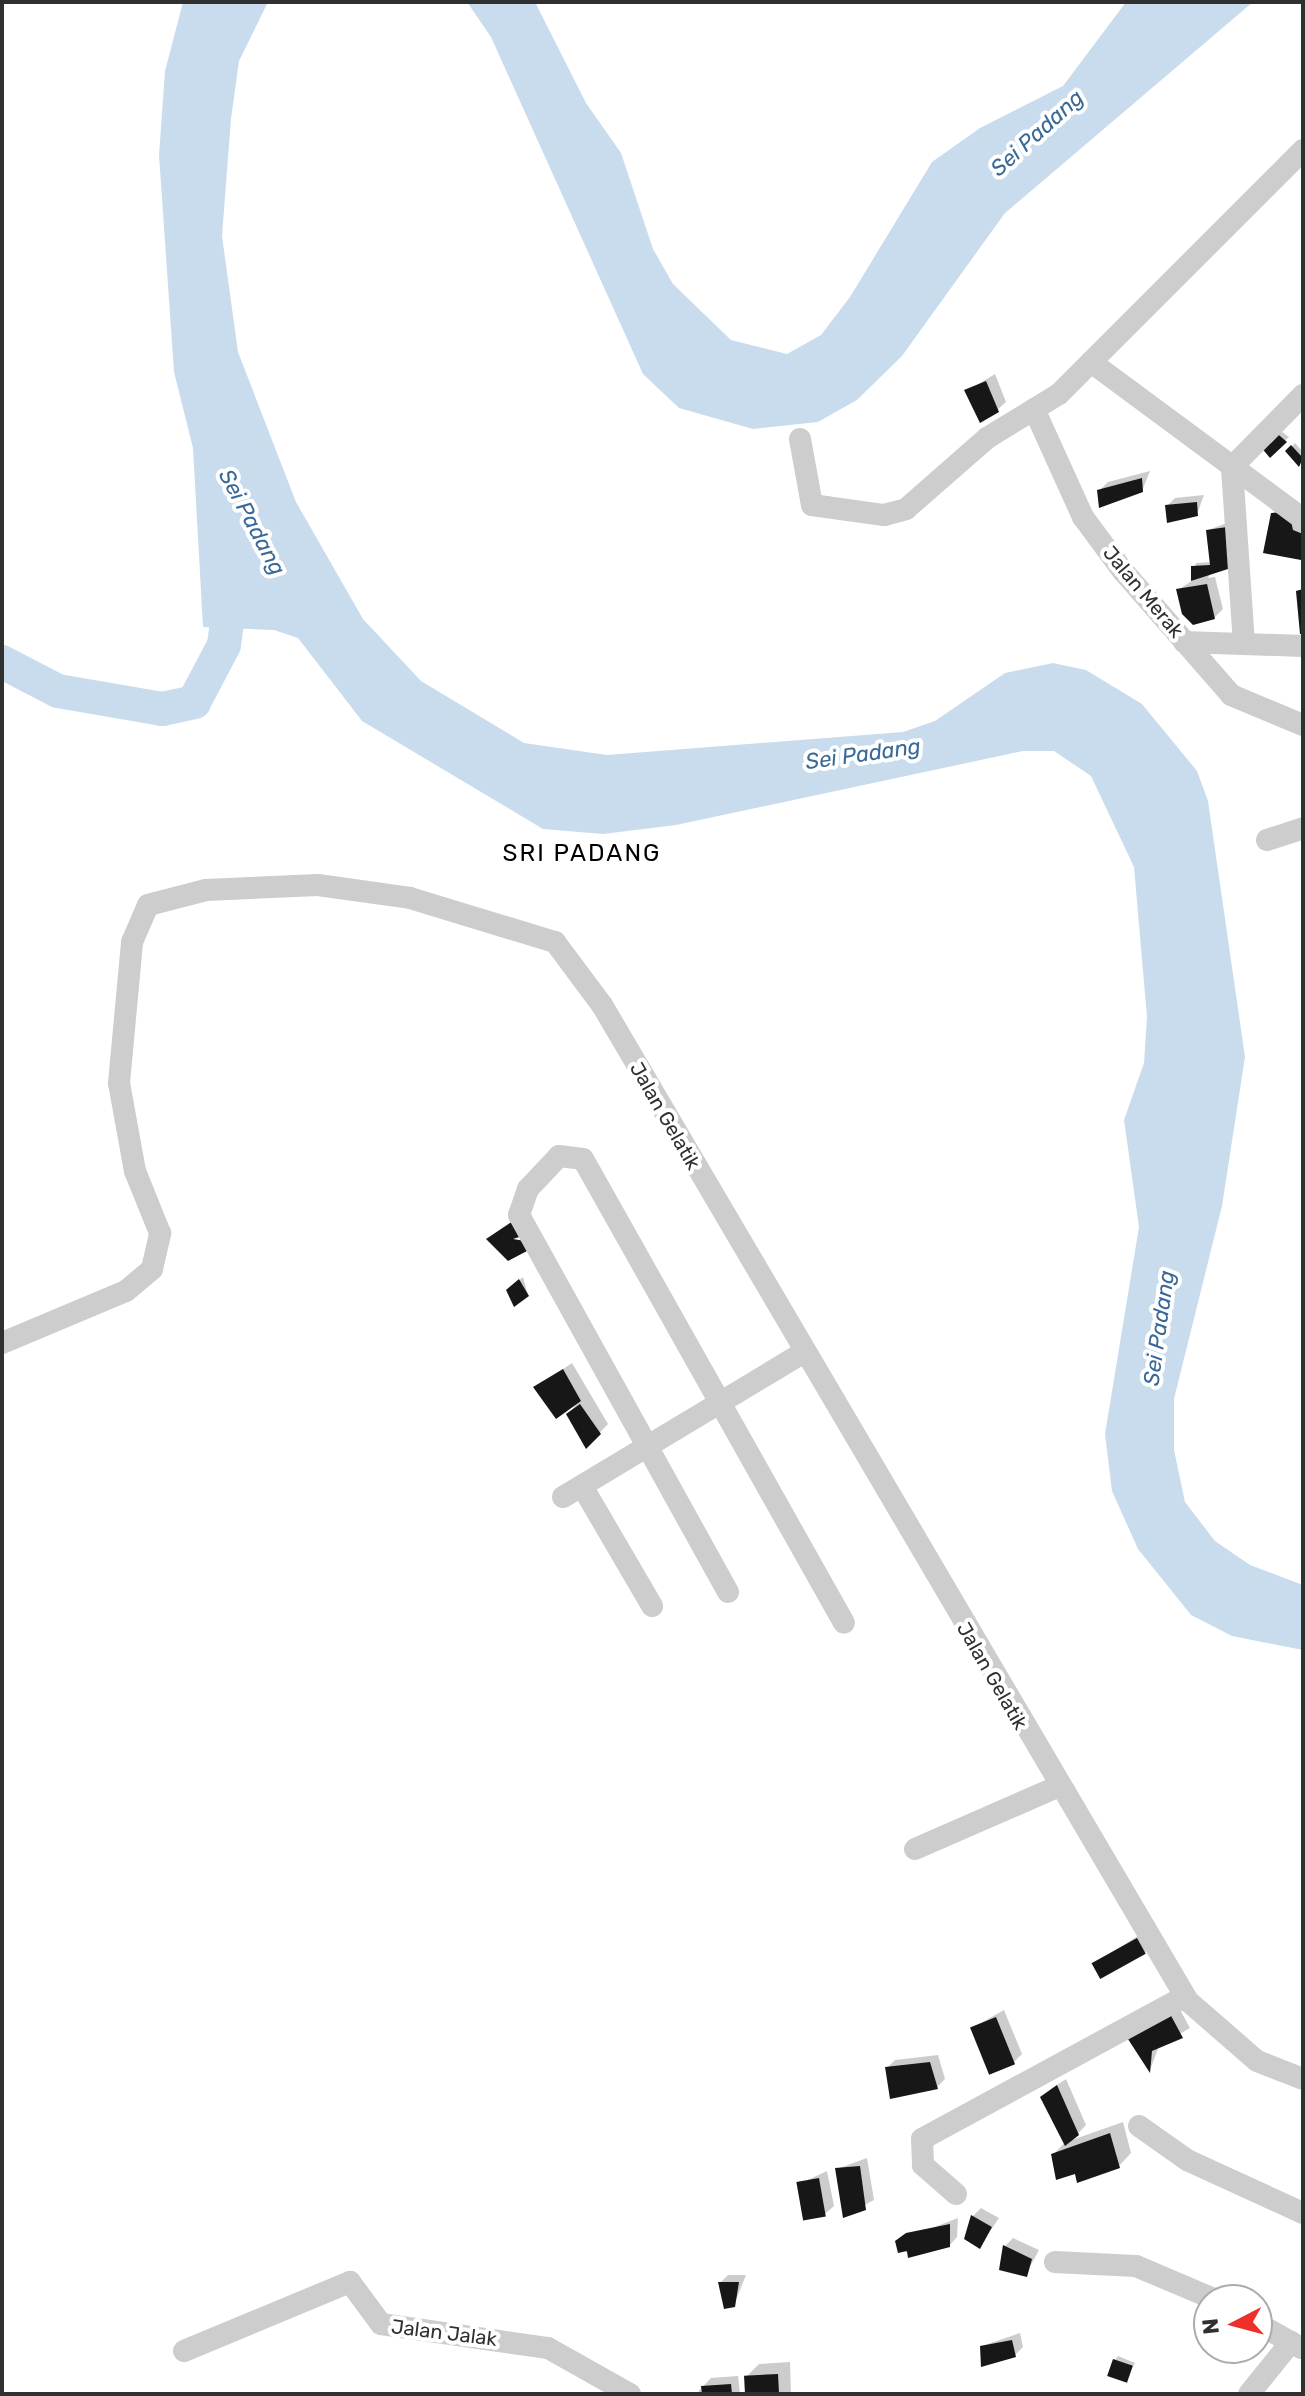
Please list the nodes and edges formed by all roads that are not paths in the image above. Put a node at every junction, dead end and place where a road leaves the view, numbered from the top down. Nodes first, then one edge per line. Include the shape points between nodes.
1 (1303, 150) edge
2 (1091, 362) junction
3 (1303, 395) edge
4 (1034, 409) junction
5 (800, 439) dead end
6 (1232, 467) junction
7 (1300, 511) edge
8 (1184, 642) junction
9 (1244, 644) junction
10 (1303, 646) edge
11 (1303, 725) edge
12 (1303, 828) edge
13 (1267, 840) dead end
14 (2, 1343) edge
15 (803, 1353) junction
16 (718, 1405) junction
17 (649, 1446) junction
18 (728, 1592) dead end
19 (652, 1606) dead end
20 (844, 1623) dead end
21 (1057, 1787) junction
22 (915, 1849) dead end
23 (1185, 1996) junction
24 (1303, 2079) edge
25 (1139, 2126) dead end
26 (956, 2194) dead end
27 (1303, 2213) edge
28 (1055, 2262) dead end
29 (1193, 2290) edge
30 (1273, 2332) edge
31 (1297, 2346) edge
32 (184, 2351) dead end
33 (630, 2394) edge
34 (1249, 2394) edge

1 - 2 street
2 - 4 street
2 - 6 street
3 - 6 street
4 - 5 street via 895,513 812,505
4 - 8 street, Jalan Merak via 1083,517
6 - 7 street
6 - 9 street
8 - 9 street
8 - 11 street, Jalan Merak via 1231,695
9 - 10 street
12 - 13 street
14 - 15 street, Jalan Gelatik via 126,1291 152,1269 160,1233 135,1171 119,1083 132,942 148,905 206,890 318,885 410,898 523,931 571,955
15 - 16 street
15 - 21 street, Jalan Gelatik
16 - 17 street
16 - 17 street via 583,1159 559,1156 528,1189 519,1215
16 - 20 street
17 - 18 street
17 - 19 street via 573,1491
21 - 22 street
21 - 23 street, Jalan Gelatik
23 - 24 street, Jalan Gelatik via 1235,2046
23 - 26 street via 922,2139 923,2165
25 - 27 street via 1187,2160
28 - 29 street via 1136,2266
30 - 31 street
31 - 34 street
32 - 33 street, Jalan Jalak via 350,2282 381,2324 548,2348

